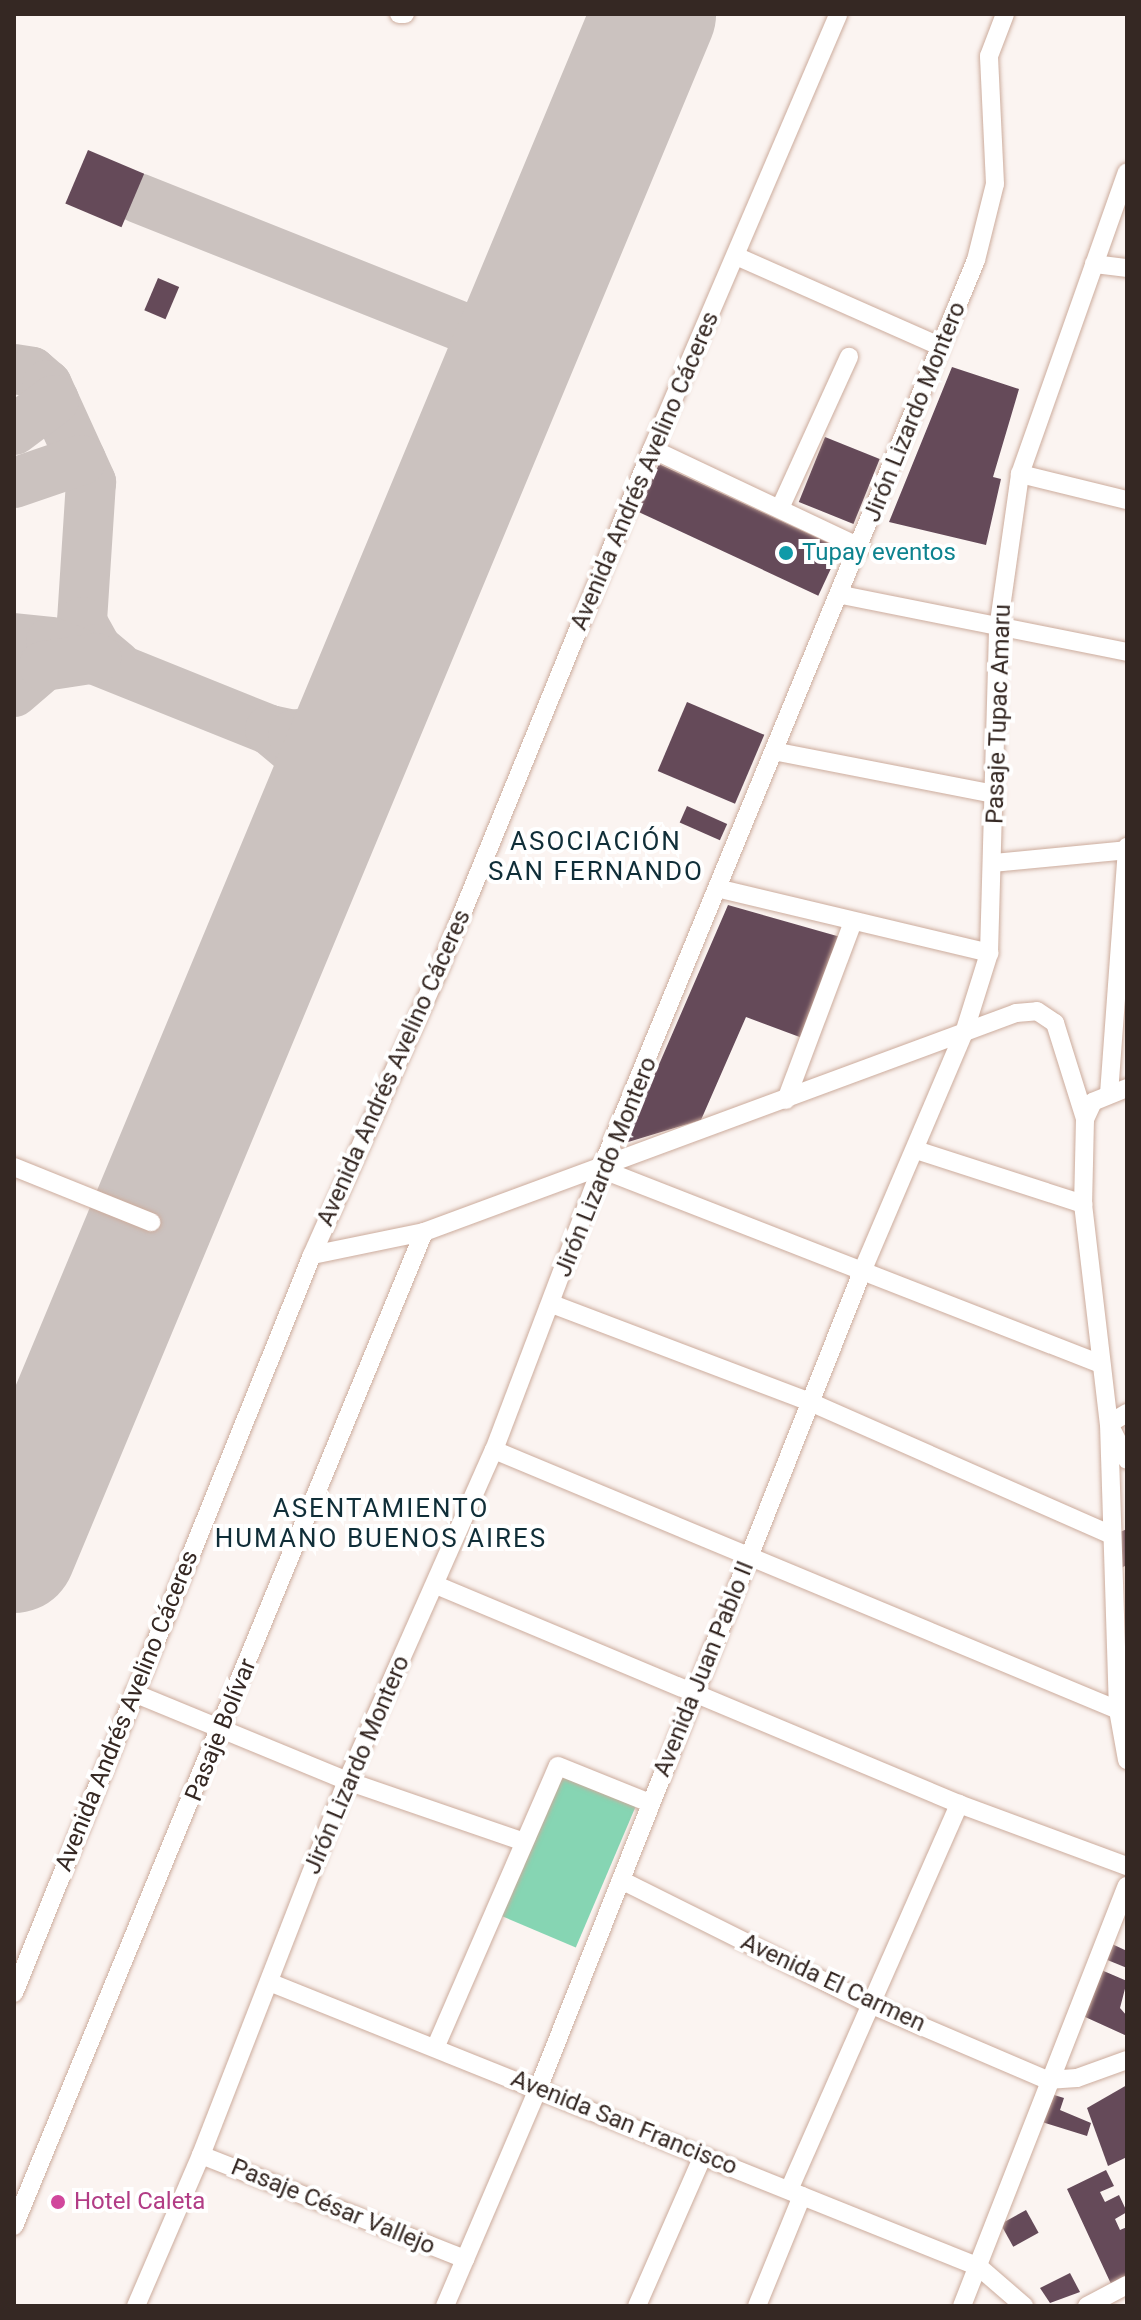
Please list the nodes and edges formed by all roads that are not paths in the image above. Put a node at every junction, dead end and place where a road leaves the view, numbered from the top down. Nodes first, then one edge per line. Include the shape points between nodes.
1 (399, 14) edge
2 (405, 14) edge
3 (838, 14) edge
4 (1005, 14) edge
5 (1127, 172) edge
6 (736, 256) junction
7 (1094, 264) junction
8 (1127, 268) edge
9 (939, 346) junction
10 (849, 357) dead end
11 (652, 449) junction
12 (1020, 474) junction
13 (1127, 500) edge
14 (781, 506) junction
15 (861, 548) junction
16 (842, 595) junction
17 (998, 629) junction
18 (1127, 652) edge
19 (778, 752) junction
20 (995, 794) junction
21 (1127, 849) edge
22 (993, 863) junction
23 (721, 889) junction
24 (852, 924) junction
25 (989, 953) junction
26 (964, 1033) junction
27 (1118, 1091) edge
28 (786, 1100) junction
29 (1085, 1119) junction
30 (916, 1150) junction
31 (14, 1167) edge
32 (601, 1169) junction
33 (1083, 1204) junction
34 (151, 1222) dead end
35 (424, 1232) junction
36 (312, 1255) junction
37 (864, 1267) junction
38 (552, 1304) junction
39 (1098, 1363) junction
40 (810, 1402) junction
41 (1127, 1413) edge
42 (1109, 1424) junction
43 (494, 1450) junction
44 (1127, 1460) edge
45 (1111, 1535) junction
46 (751, 1553) junction
47 (436, 1585) junction
48 (696, 1692) junction
49 (134, 1693) junction
50 (1118, 1710) junction
51 (222, 1729) junction
52 (1127, 1760) edge
53 (347, 1781) junction
54 (650, 1803) junction
55 (959, 1804) junction
56 (524, 1842) junction
57 (1127, 1866) edge
58 (621, 1880) junction
59 (1127, 1886) edge
60 (269, 1982) junction
61 (14, 1993) edge
62 (872, 2005) junction
63 (436, 2046) junction
64 (1127, 2060) edge
65 (1047, 2080) junction
66 (538, 2089) junction
67 (201, 2155) junction
68 (703, 2156) junction
69 (795, 2193) junction
70 (14, 2226) edge
71 (465, 2259) junction
72 (979, 2267) junction
73 (1127, 2285) edge
74 (136, 2306) edge
75 (445, 2306) edge
76 (637, 2306) edge
77 (757, 2306) edge
78 (962, 2306) edge
79 (1024, 2306) edge
80 (1087, 2306) edge

1 - 2 street
3 - 6 street, Avenida Andrés Avelino Cáceres
4 - 9 street, Jirón Lizardo Montero via 989,56 987,81 996,127 995,184 976,260
5 - 7 street, Pasaje Tupac Amaru
6 - 9 street
6 - 11 street, Avenida Andrés Avelino Cáceres
7 - 8 street
7 - 12 street, Pasaje Tupac Amaru
9 - 15 street, Jirón Lizardo Montero
10 - 14 street
11 - 14 street
11 - 36 street, Avenida Andrés Avelino Cáceres via 441,965
12 - 13 street
12 - 17 street, Pasaje Tupac Amaru
14 - 15 street
15 - 16 street, Jirón Lizardo Montero
16 - 17 street
16 - 19 street, Jirón Lizardo Montero
17 - 18 street
17 - 20 street, Pasaje Tupac Amaru
19 - 20 street
19 - 23 street, Jirón Lizardo Montero
20 - 22 street, Pasaje Tupac Amaru
21 - 22 street
21 - 27 street
22 - 25 street, Pasaje Tupac Amaru
23 - 24 street
23 - 32 street, Jirón Lizardo Montero
24 - 25 street
24 - 28 street
25 - 26 street, Pasaje Tupac Amaru
26 - 28 street
26 - 29 street via 1016,1013 1050,1015
26 - 30 street, Avenida Juan Pablo II
27 - 29 street via 1093,1102
28 - 32 street
29 - 33 street
30 - 33 street
30 - 37 street, Avenida Juan Pablo II
31 - 34 street
32 - 35 street
32 - 37 street
32 - 38 street, Jirón Lizardo Montero
33 - 39 street
35 - 36 street
35 - 51 street, Pasaje Bolívar
36 - 49 street, Avenida Andrés Avelino Cáceres
37 - 39 street
37 - 40 street, Avenida Juan Pablo II
38 - 40 street
38 - 43 street, Jirón Lizardo Montero
39 - 42 street
40 - 45 street
40 - 46 street, Avenida Juan Pablo II
41 - 42 street
42 - 44 street
42 - 45 street
43 - 46 street
43 - 47 street, Jirón Lizardo Montero
45 - 50 street
46 - 48 street, Avenida Juan Pablo II
46 - 50 street
47 - 48 street
47 - 53 street, Jirón Lizardo Montero
48 - 54 street, Avenida Juan Pablo II
48 - 55 street
49 - 51 street
49 - 61 street, Avenida Andrés Avelino Cáceres
50 - 52 street
51 - 53 street
51 - 70 street, Pasaje Bolívar
53 - 56 street
53 - 60 street, Jirón Lizardo Montero
54 - 56 street via 558,1766
54 - 58 street, Avenida Juan Pablo II
55 - 57 street
55 - 62 street
56 - 63 street
58 - 62 street, Avenida El Carmen
58 - 66 street, Avenida Juan Pablo II
59 - 65 street
60 - 63 street, Avenida San Francisco
60 - 67 street, Jirón Lizardo Montero
62 - 65 street, Avenida El Carmen
62 - 69 street
63 - 66 street, Avenida San Francisco
64 - 65 street via 1077,2078
65 - 72 street
66 - 68 street, Avenida San Francisco
66 - 71 street, Avenida Juan Pablo II
67 - 71 street, Pasaje César Vallejo
67 - 74 street, Jirón Lizardo Montero
68 - 69 street, Avenida San Francisco
68 - 76 street
69 - 72 street, Avenida San Francisco
69 - 77 street
71 - 75 street, Avenida Juan Pablo II
72 - 78 street
72 - 79 street, Avenida San Francisco
73 - 80 street

